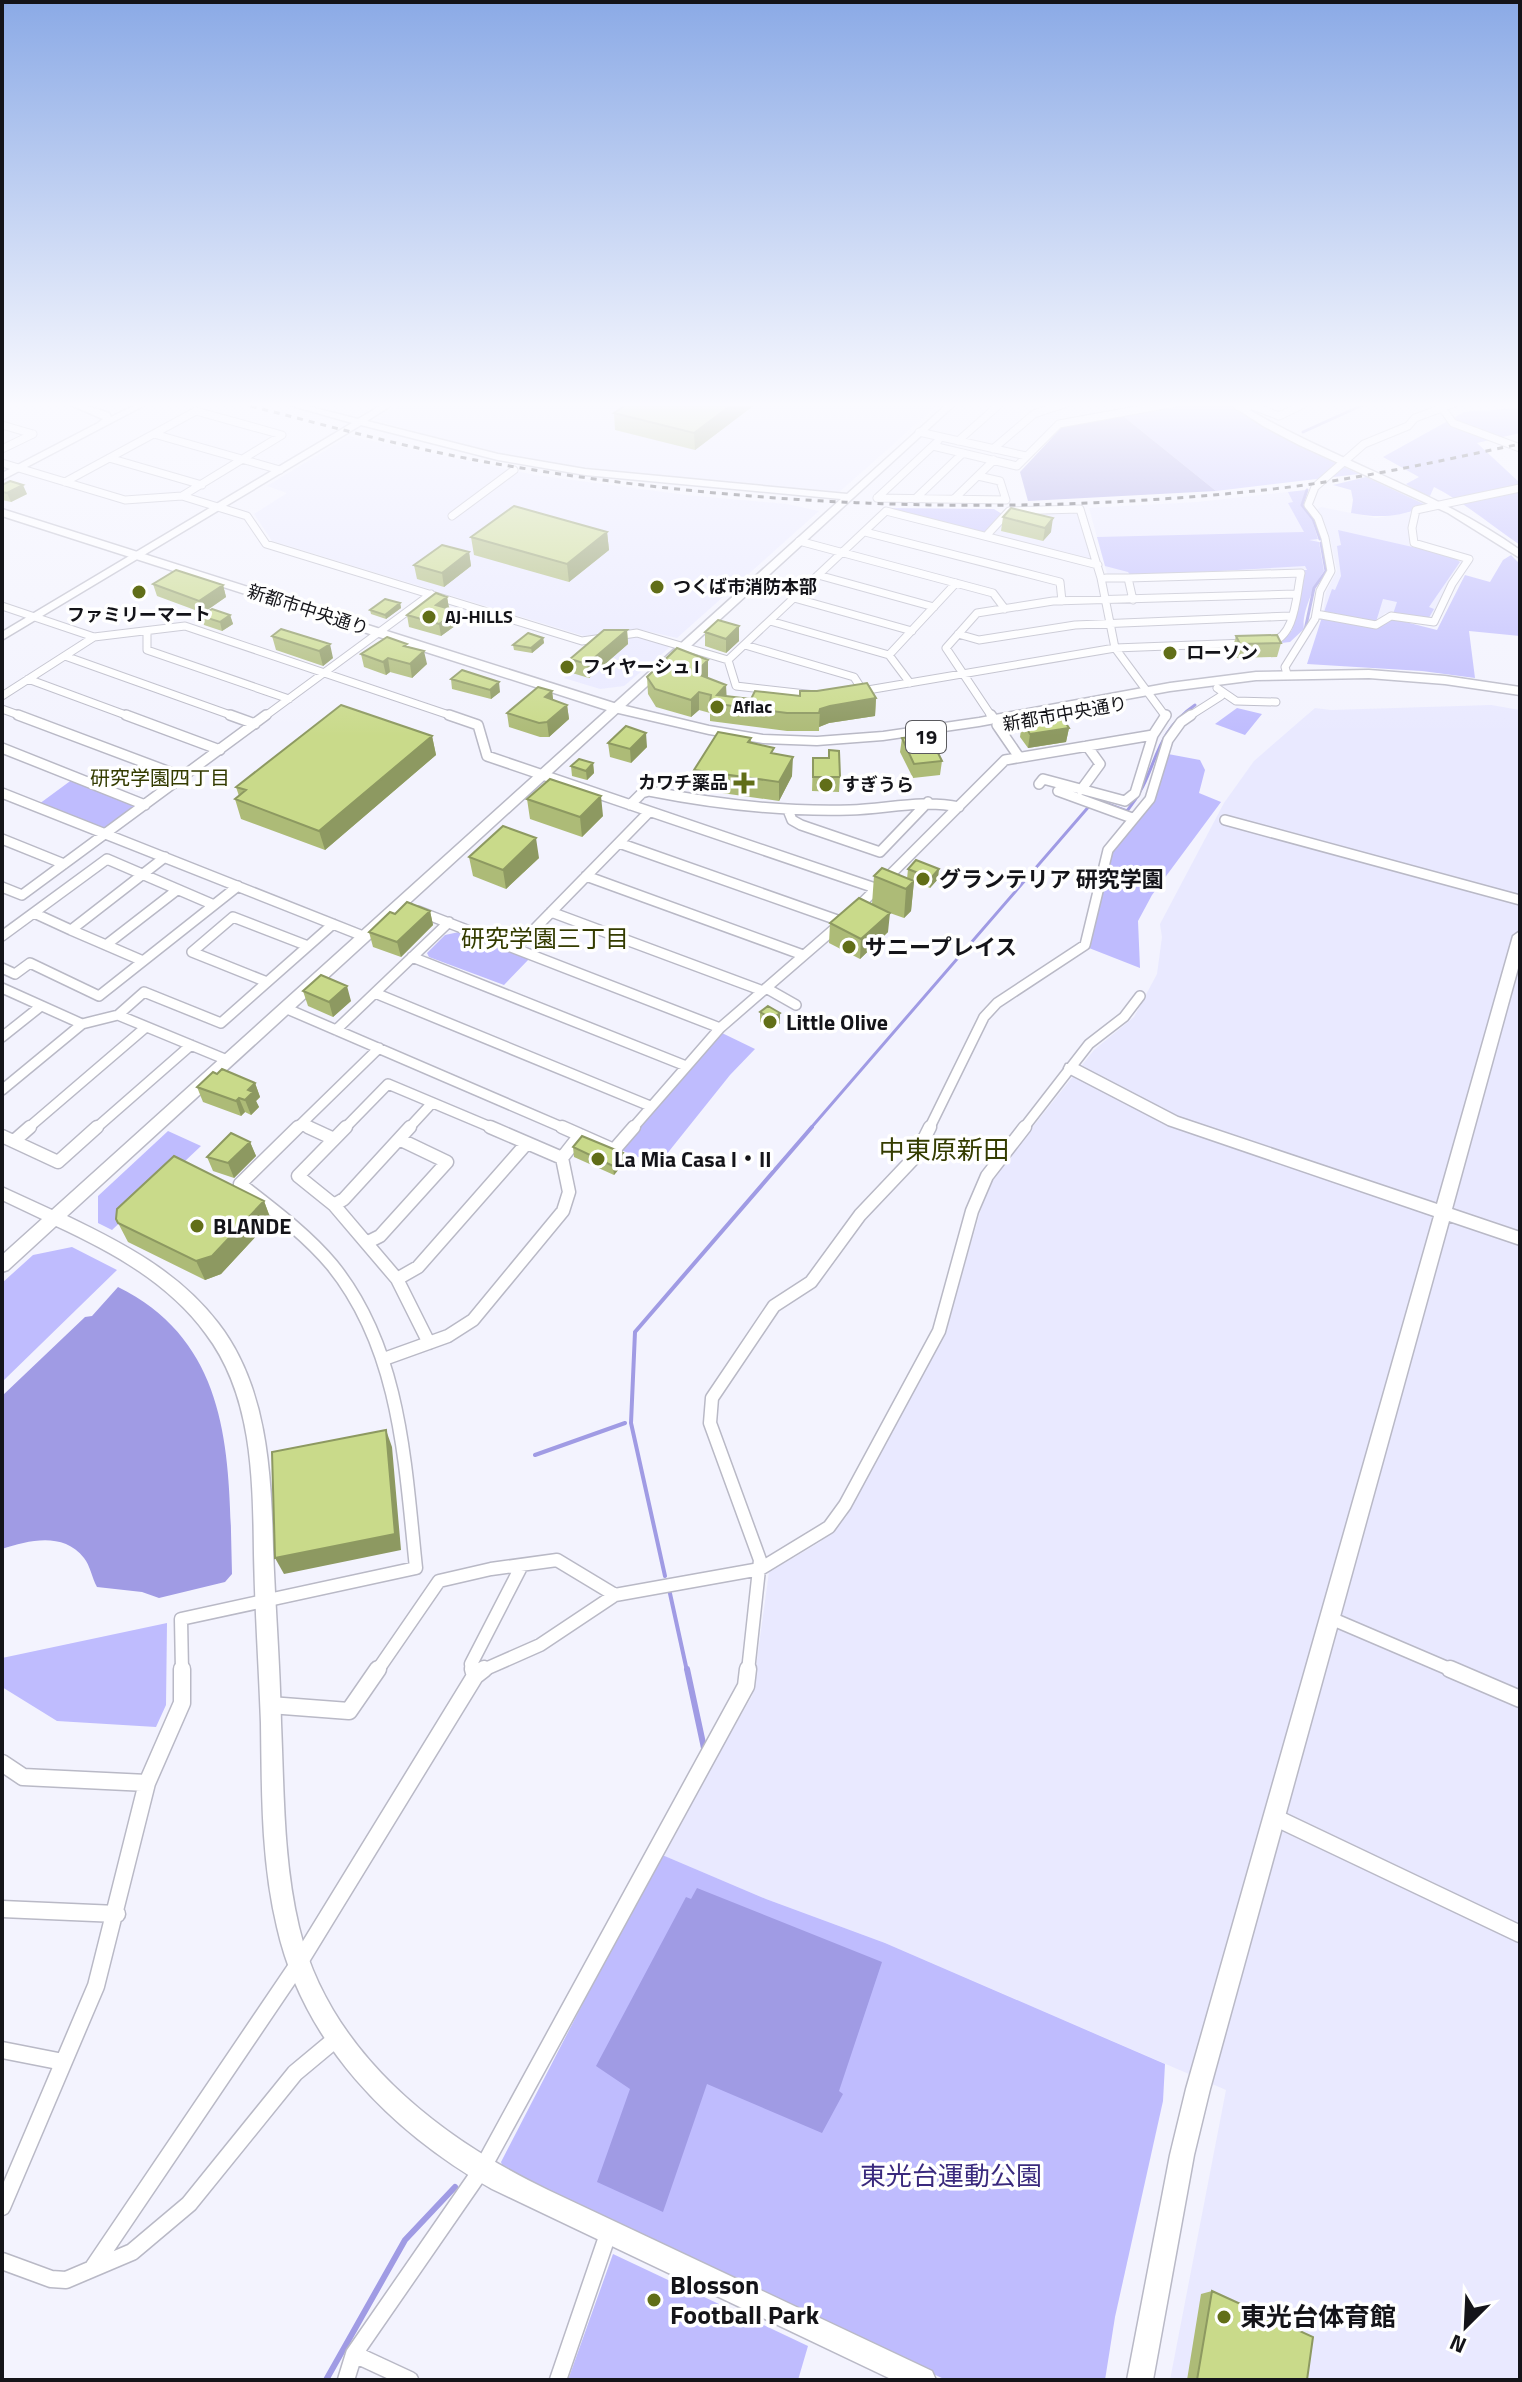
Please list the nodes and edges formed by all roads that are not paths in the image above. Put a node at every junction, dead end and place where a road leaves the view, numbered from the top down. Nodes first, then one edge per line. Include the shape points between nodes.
1 (9, 514) edge
2 (205, 514) edge
3 (241, 514) edge
4 (454, 514) edge
5 (829, 514) edge
6 (883, 514) edge
7 (899, 514) edge
8 (1006, 514) edge
9 (1082, 514) edge
10 (1315, 514) edge
11 (1415, 514) edge
12 (1455, 514) edge
13 (452, 516) dead end
14 (865, 532) junction
15 (986, 536) junction
16 (799, 541) junction
17 (842, 553) junction
18 (137, 555) junction
19 (1520, 555) edge
20 (1098, 565) junction
21 (818, 575) junction
22 (1106, 578) dead end
23 (1128, 578) junction
24 (956, 583) junction
25 (431, 594) junction
26 (1295, 594) junction
27 (794, 598) junction
28 (1133, 600) junction
29 (1062, 601) junction
30 (1105, 601) junction
31 (2, 606) edge
32 (934, 607) junction
33 (1005, 609) junction
34 (1316, 614) junction
35 (1291, 616) junction
36 (35, 617) junction
37 (770, 621) junction
38 (1109, 624) junction
39 (147, 631) junction
40 (912, 631) junction
41 (379, 633) junction
42 (958, 634) junction
43 (2, 637) edge
44 (94, 637) junction
45 (745, 645) junction
46 (682, 646) junction
47 (1115, 648) junction
48 (889, 655) junction
49 (65, 656) junction
50 (728, 660) junction
51 (324, 673) junction
52 (964, 674) junction
53 (1287, 674) junction
54 (28, 679) junction
55 (910, 683) junction
56 (2, 685) edge
57 (12, 689) junction
58 (863, 691) junction
59 (1520, 691) edge
60 (1219, 692) junction
61 (843, 694) edge
62 (1149, 694) junction
63 (821, 695) edge
64 (2, 696) edge
65 (289, 699) junction
66 (1520, 699) edge
67 (1276, 702) dead end
68 (615, 708) junction
69 (2, 709) edge
70 (995, 722) junction
71 (255, 724) junction
72 (1153, 735) junction
73 (1087, 746) junction
74 (2, 748) edge
75 (220, 750) junction
76 (1019, 757) junction
77 (542, 774) junction
78 (183, 777) junction
79 (1081, 790) junction
80 (2, 793) edge
81 (929, 802) junction
82 (145, 805) junction
83 (630, 805) junction
84 (959, 807) junction
85 (788, 810) junction
86 (649, 812) junction
87 (1132, 818) junction
88 (1225, 820) dead end
89 (106, 834) junction
90 (2, 839) edge
91 (619, 843) junction
92 (165, 857) junction
93 (64, 864) junction
94 (143, 875) junction
95 (586, 876) junction
96 (238, 886) junction
97 (2, 887) edge
98 (878, 889) junction
99 (177, 890) junction
100 (1520, 900) edge
101 (398, 904) junction
102 (214, 905) junction
103 (551, 912) junction
104 (34, 913) junction
105 (449, 922) junction
106 (843, 922) junction
107 (333, 924) junction
108 (71, 930) junction
109 (2, 936) edge
110 (363, 936) junction
111 (1520, 936) edge
112 (106, 945) junction
113 (308, 946) junction
114 (516, 948) junction
115 (803, 955) junction
116 (412, 957) junction
117 (1517, 959) edge
118 (143, 961) junction
119 (2, 968) edge
120 (267, 982) junction
121 (2, 988) edge
122 (764, 990) junction
123 (375, 993) junction
124 (1140, 996) dead end
125 (795, 1000) dead end
126 (41, 1006) junction
127 (285, 1008) junction
128 (118, 1015) junction
129 (82, 1024) junction
130 (146, 1027) junction
131 (720, 1028) junction
132 (336, 1030) junction
133 (2, 1037) edge
134 (191, 1045) junction
135 (379, 1048) junction
136 (227, 1060) junction
137 (686, 1066) junction
138 (1071, 1068) junction
139 (2, 1090) edge
140 (432, 1103) junction
141 (650, 1106) junction
142 (301, 1124) junction
143 (580, 1135) junction
144 (2, 1136) edge
145 (334, 1139) junction
146 (399, 1139) junction
147 (14, 1141) junction
148 (527, 1143) junction
149 (562, 1158) junction
150 (2, 1193) edge
151 (334, 1205) junction
152 (1443, 1213) junction
153 (54, 1218) junction
154 (1520, 1239) edge
155 (368, 1242) junction
156 (2, 1265) edge
157 (397, 1279) junction
158 (429, 1343) junction
159 (384, 1359) junction
160 (522, 1565) junction
161 (760, 1569) junction
162 (615, 1595) junction
163 (265, 1601) junction
164 (1330, 1618) junction
165 (475, 1676) junction
166 (1520, 1699) edge
167 (270, 1705) junction
168 (2, 1763) edge
169 (147, 1783) junction
170 (1274, 1817) junction
171 (2, 1909) edge
172 (117, 1914) junction
173 (1520, 1934) edge
174 (299, 1963) junction
175 (337, 2038) junction
176 (2, 2050) edge
177 (63, 2062) junction
178 (482, 2169) junction
179 (2, 2207) edge
180 (609, 2231) junction
181 (2, 2261) edge
182 (94, 2266) junction
183 (354, 2354) junction
184 (897, 2374) edge
185 (346, 2380) edge
186 (410, 2380) edge
187 (558, 2380) edge
188 (923, 2380) edge
189 (1140, 2380) edge

1 - 18 main road, 新都市中央通り / 19
2 - 18 street
3 - 25 street via 266,544
4 - 13 street
5 - 16 street
6 - 14 street
7 - 15 street
8 - 15 street
9 - 20 street
10 - 34 street via 1331,571
11 - 34 street via 1414,543 1469,559 1434,622 1391,616 1376,625
12 - 19 street
14 - 17 street
14 - 29 street via 1060,582
15 - 20 street
16 - 17 street
16 - 46 street
17 - 21 street
17 - 24 street
18 - 36 street
18 - 41 main road, 新都市中央通り / 19
20 - 30 street
21 - 27 street
21 - 32 street
22 - 23 street
23 - 26 street via 1301,573
23 - 28 street
24 - 32 street
24 - 33 street via 993,593
25 - 41 street
25 - 46 street via 582,641 637,633
26 - 28 street
26 - 35 street
27 - 37 street
27 - 40 street
28 - 30 street
29 - 30 street
29 - 33 street
30 - 38 street
31 - 36 street
32 - 40 street
33 - 42 street via 977,613
34 - 53 street via 1285,667
35 - 38 street
35 - 47 street via 1290,627 1276,642
36 - 43 street
36 - 44 street
37 - 45 street
37 - 48 street
38 - 42 street via 979,640
38 - 47 street
39 - 44 street
39 - 51 street via 185,626
39 - 65 street via 147,650
40 - 48 street
41 - 51 street
41 - 68 main road, 新都市中央通り / 19
42 - 52 street via 946,648
44 - 49 street
45 - 50 street
45 - 58 street via 854,677
46 - 50 street
46 - 68 street
47 - 52 street
47 - 62 street
48 - 55 street
49 - 54 street
49 - 71 street
50 - 63 street via 736,686
51 - 65 street
51 - 77 street via 478,725 487,756
52 - 55 street
52 - 70 street
53 - 59 main road, 新都市中央通り / 19 via 1395,675
53 - 62 main road, 新都市中央通り / 19
54 - 57 street
54 - 75 street
55 - 58 street
56 - 57 street
57 - 64 street
58 - 61 street
60 - 62 main road, 新都市中央通り / 19
60 - 66 main road, 新都市中央通り / 19 via 1357,680
60 - 67 street via 1236,703
60 - 87 street via 1181,722 1168,740 1150,799
62 - 70 main road, 新都市中央通り / 19
62 - 72 street via 1167,716
65 - 71 street
68 - 70 main road, 新都市中央通り / 19 via 726,733 798,740 867,738
68 - 77 street
69 - 78 street
70 - 76 street
71 - 75 street
72 - 73 street
72 - 79 street via 1135,793 1125,801
73 - 76 street
73 - 79 street via 1100,764
74 - 82 street
75 - 78 street
76 - 84 street via 1005,760
77 - 83 street
77 - 101 street
78 - 82 street
79 - 87 street via 1043,779 1039,784
80 - 89 street
81 - 84 street
81 - 85 street
81 - 85 street via 880,852 801,825
82 - 89 street
83 - 85 street via 649,791 727,806
83 - 86 street
84 - 98 street
86 - 91 street
86 - 98 street
87 - 161 street via 1108,850 1085,945 984,1017 915,1157 860,1215 811,1282 774,1306 712,1398 710,1423
88 - 100 street
89 - 92 street
89 - 93 street
90 - 93 street
91 - 95 street
91 - 106 street
92 - 94 street
92 - 96 street
93 - 97 street via 22,895
94 - 99 street
94 - 104 street via 107,859
94 - 108 street
95 - 103 street
95 - 115 street
96 - 102 street
96 - 107 street
98 - 106 street
99 - 102 street
99 - 112 street
101 - 105 street
101 - 110 street
102 - 118 street
103 - 114 street
103 - 122 street
104 - 108 street
104 - 109 street
105 - 114 street
105 - 116 street
106 - 115 street
107 - 110 street
107 - 113 street
108 - 112 street
110 - 127 street
111 - 117 street
112 - 118 street
113 - 120 street
113 - 120 street via 233,917 192,952
114 - 131 street
115 - 122 street
116 - 123 street
116 - 137 street
117 - 152 street
118 - 119 street via 99,996 30,963 15,974
120 - 128 street via 221,1023 144,992
121 - 126 street
122 - 125 street
122 - 131 street
123 - 132 street
123 - 141 street
124 - 138 street
126 - 129 street
126 - 133 street
127 - 132 street
127 - 136 street
128 - 129 street
128 - 130 street
129 - 139 street
130 - 134 street
130 - 147 street
131 - 137 street
132 - 135 street
134 - 136 street
134 - 147 street via 58,1162
135 - 142 street
135 - 143 street
136 - 153 street
137 - 141 street
138 - 152 street via 1173,1121
138 - 161 street via 987,1176 939,1331 845,1505 829,1527
140 - 145 street via 388,1084
140 - 146 street
140 - 148 street
141 - 143 street via 614,1150
142 - 145 street
142 - 159 street via 240,1184 294,1225 333,1265 354,1295
143 - 149 street
144 - 147 street
145 - 151 street via 298,1176
146 - 151 street
146 - 155 street via 447,1162 380,1236
148 - 149 street
148 - 157 street via 418,1267
149 - 158 street via 569,1192 563,1211 473,1320
150 - 153 street
151 - 155 street
152 - 154 street
152 - 164 street
153 - 156 street
153 - 163 street via 160,1277 201,1314 229,1353 246,1390 260,1449
155 - 157 street
157 - 158 street
158 - 159 street
159 - 163 street via 400,1419 416,1568
160 - 162 street via 557,1560
160 - 165 street via 471,1664
160 - 167 street via 439,1581 349,1711
161 - 162 street
161 - 178 street via 746,1686
162 - 165 street via 540,1645
163 - 167 street
163 - 169 street via 181,1619 182,1703
164 - 166 street
164 - 170 street
165 - 174 street
167 - 174 street via 281,1903
168 - 169 street via 23,1777
169 - 172 street
170 - 173 street
170 - 189 street via 1194,2103
171 - 172 street
172 - 177 street via 96,1986
174 - 175 street
174 - 182 street
175 - 178 street via 404,2112
175 - 182 street via 295,2073 189,2204 132,2252
176 - 177 street
177 - 179 street
178 - 180 street
178 - 183 street
180 - 184 street
180 - 187 street
181 - 182 street via 66,2280
183 - 185 street
183 - 186 street
184 - 188 street

